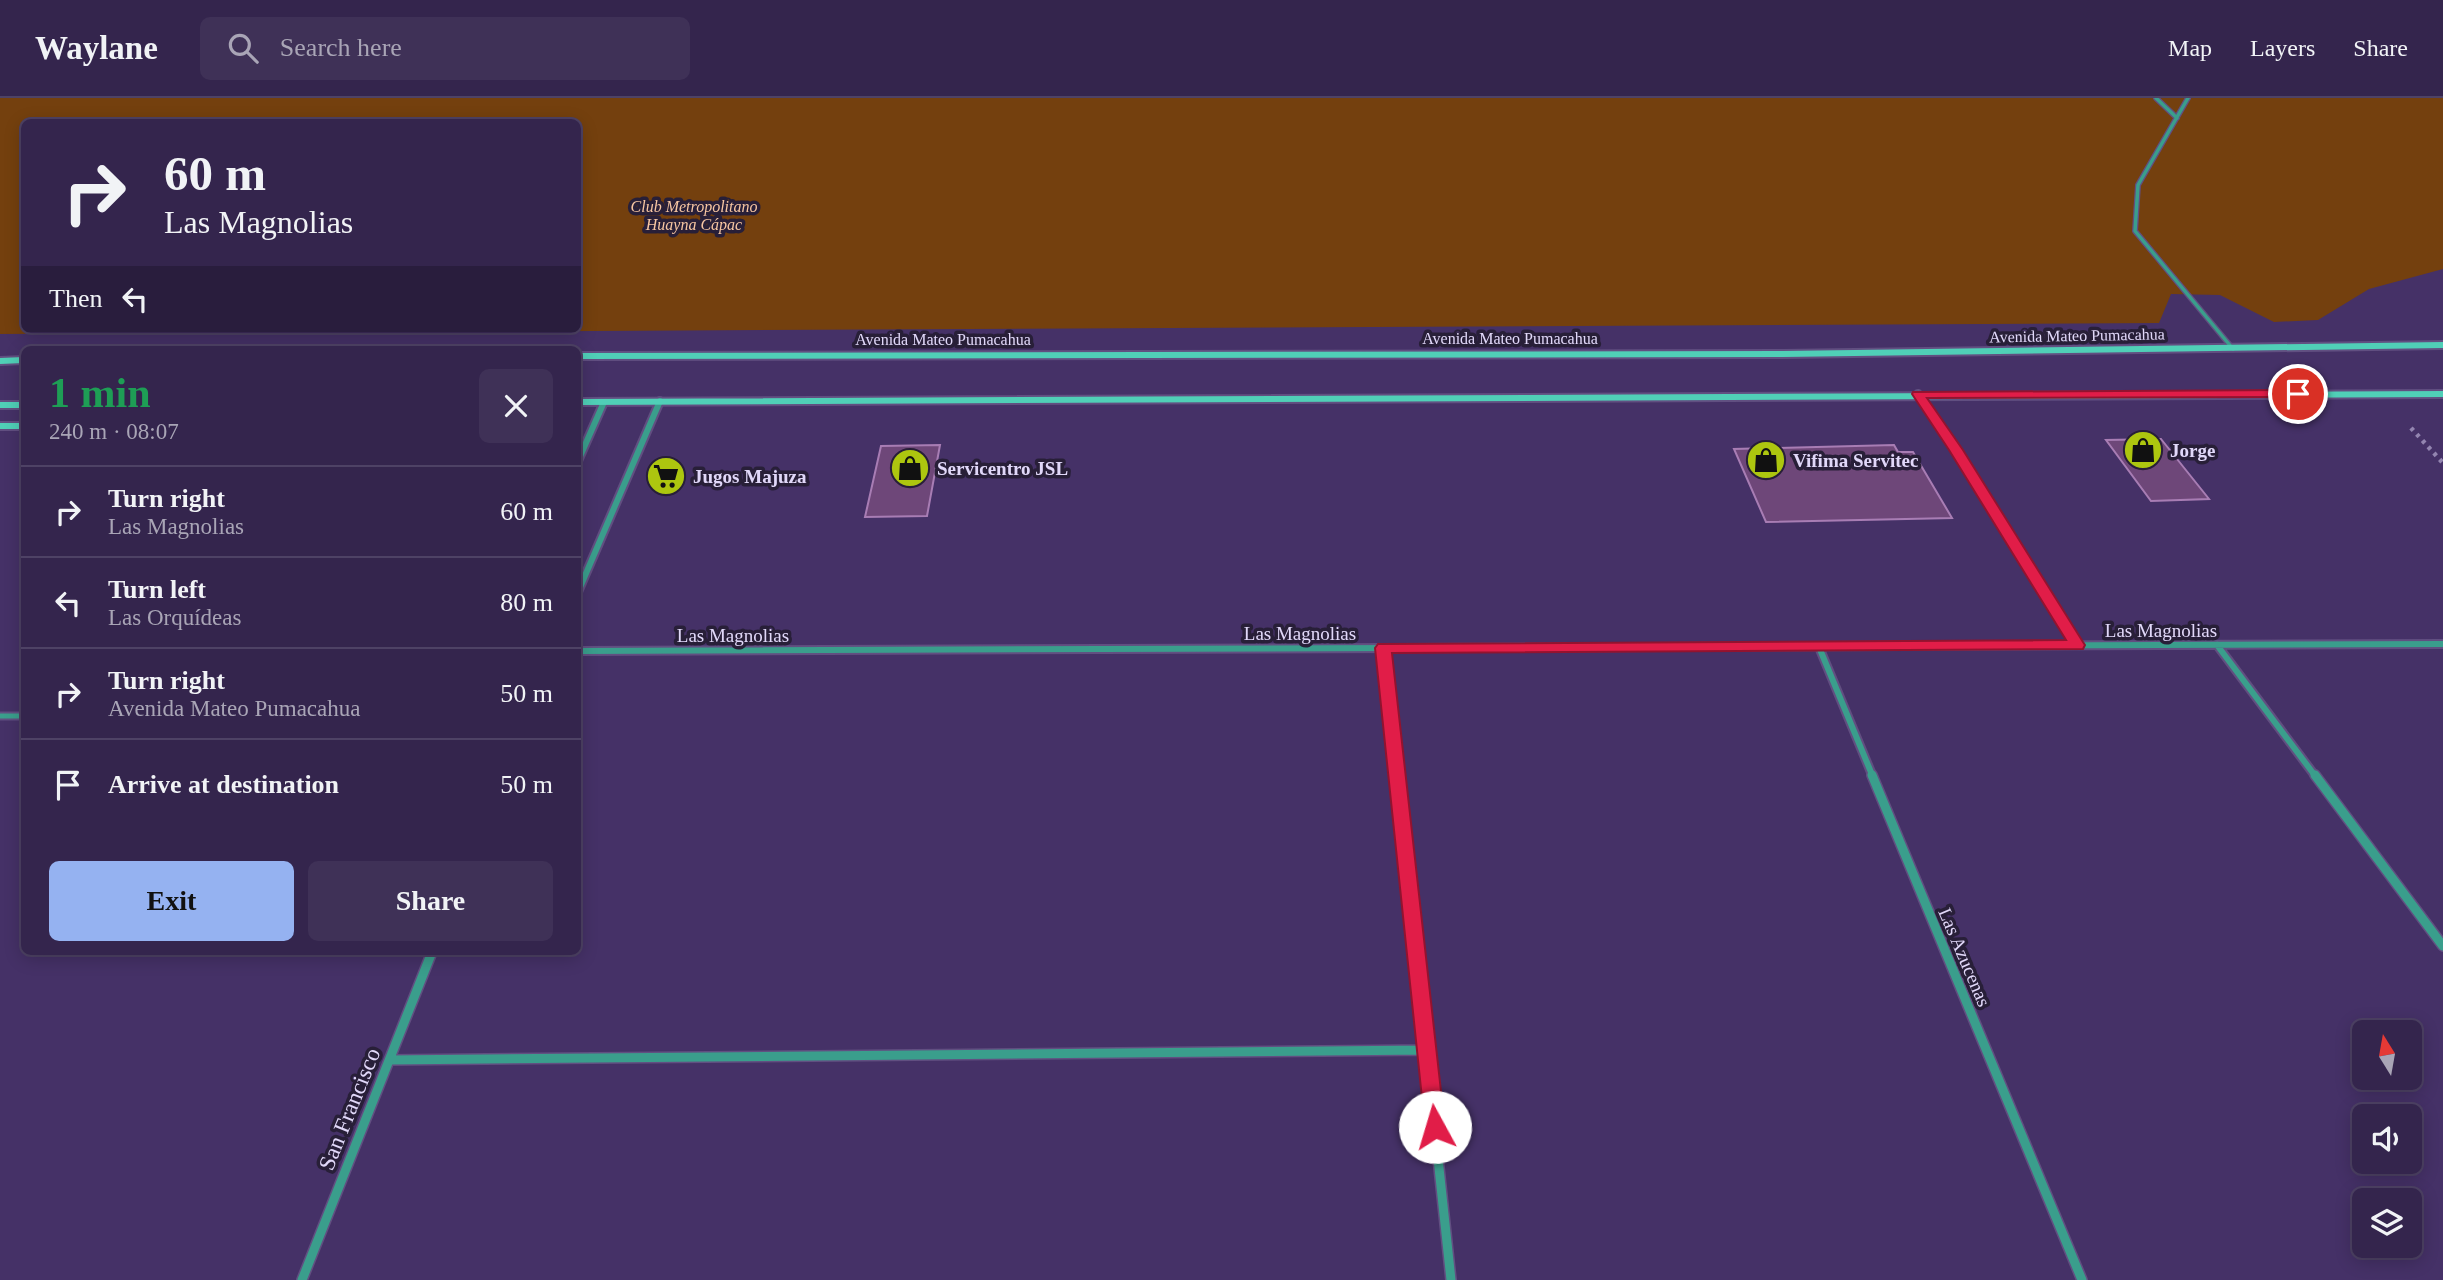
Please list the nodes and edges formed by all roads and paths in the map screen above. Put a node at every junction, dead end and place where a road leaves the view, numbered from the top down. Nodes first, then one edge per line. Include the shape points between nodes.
1 (2156, 98) edge
2 (2188, 98) edge
3 (2177, 118) junction
4 (2443, 345) edge
5 (2233, 349) junction
6 (581, 356) edge
7 (0, 360) edge
8 (21, 360) edge
9 (1918, 394) junction
10 (2443, 394) edge
11 (660, 401) junction
12 (581, 402) edge
13 (604, 402) junction
14 (0, 405) edge
15 (21, 405) edge
16 (0, 426) edge
17 (21, 426) edge
18 (581, 454) edge
19 (581, 585) edge
20 (2077, 645) junction
21 (2217, 645) junction
22 (2443, 645) edge
23 (1819, 647) junction
24 (1383, 648) junction
25 (581, 651) edge
26 (0, 716) edge
27 (21, 716) edge
28 (2443, 946) edge
29 (431, 955) edge
30 (1427, 1050) junction
31 (390, 1060) junction
32 (302, 1280) edge
33 (1451, 1280) edge
34 (2082, 1280) edge

1 - 3 lane
2 - 3 lane
3 - 5 lane via 2138,185 2135,231
4 - 5 main road, Avenida Mateo Pumacahua
5 - 6 main road, Avenida Mateo Pumacahua
7 - 8 main road
9 - 10 main road
9 - 11 main road
9 - 20 street
11 - 13 main road
11 - 19 street
12 - 13 main road
13 - 18 street
14 - 15 main road
16 - 17 main road
20 - 21 street, Las Magnolias
20 - 23 street, Las Magnolias
21 - 22 street, Las Magnolias
21 - 28 street
23 - 24 street, Las Magnolias
23 - 34 street, Las Azucenas
24 - 25 street, Las Magnolias
24 - 30 street
26 - 27 lane
29 - 31 street, San Francisco
30 - 31 street
30 - 33 street
31 - 32 street, San Francisco

